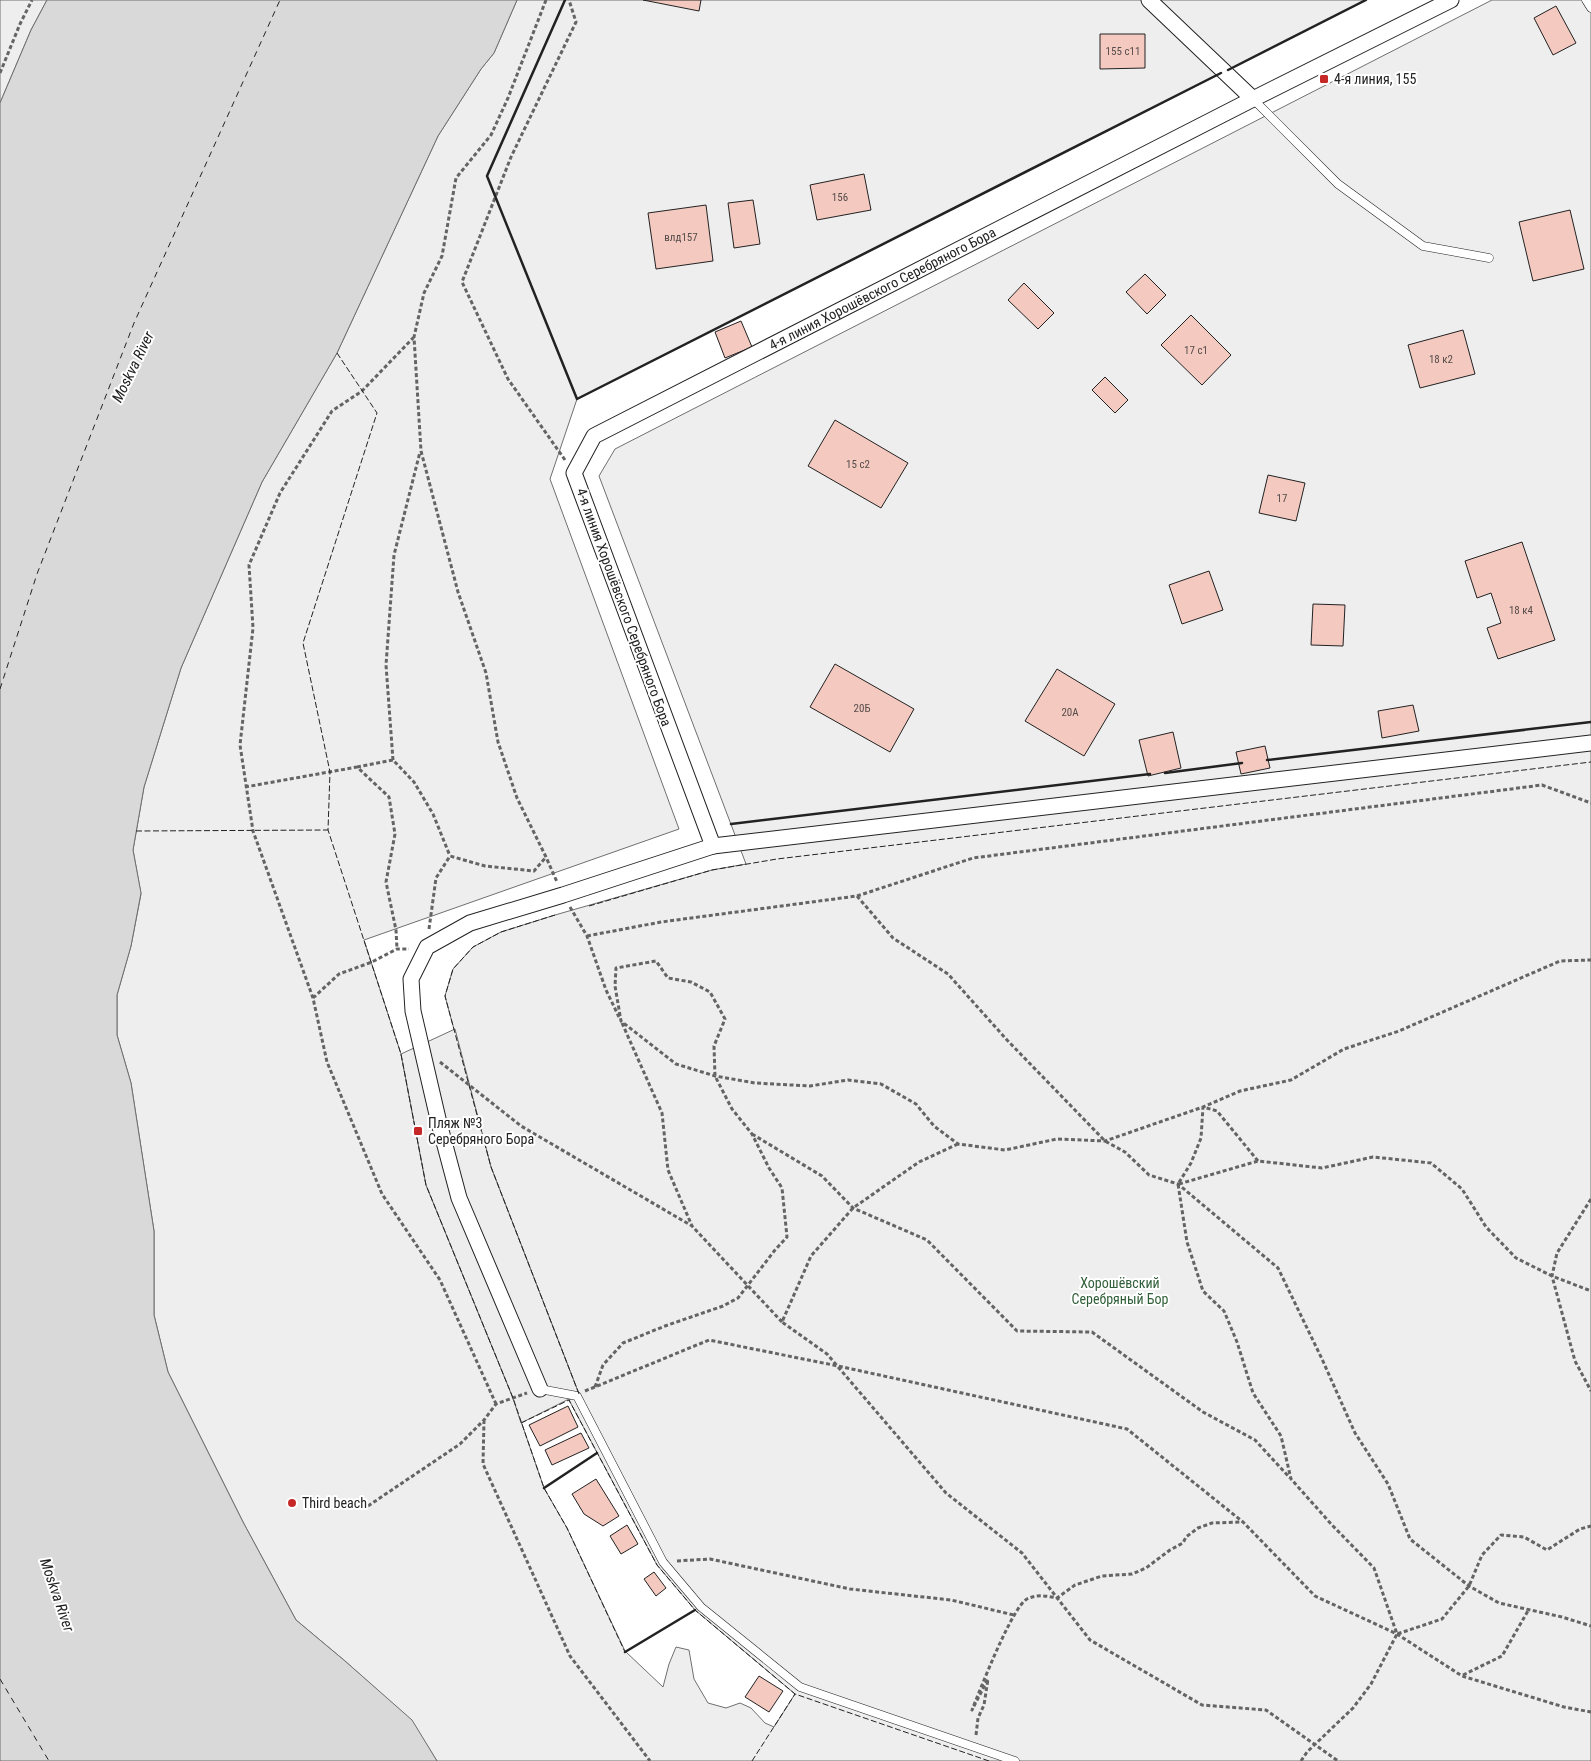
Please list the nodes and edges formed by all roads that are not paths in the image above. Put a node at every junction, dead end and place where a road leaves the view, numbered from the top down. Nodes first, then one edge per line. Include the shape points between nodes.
1 (1149, 0) edge
2 (1451, 0) edge
3 (1586, 0) edge
4 (1591, 8) edge
5 (1253, 99) junction
6 (1489, 258) dead end
7 (1591, 744) edge
8 (713, 846) junction
9 (540, 1389) joint
10 (1015, 1761) edge

1 - 5 street
2 - 5 street, 4-я линия Хорошёвского Серебряного Бора
3 - 4 lane
5 - 6 lane via 1338,184 1422,246
5 - 8 street, 4-я линия Хорошёвского Серебряного Бора via 594,436 574,473
7 - 8 street
8 - 9 street via 470,922 427,948 411,979 420,1046 459,1198
9 - 10 lane via 577,1396 663,1562 701,1607 800,1687

